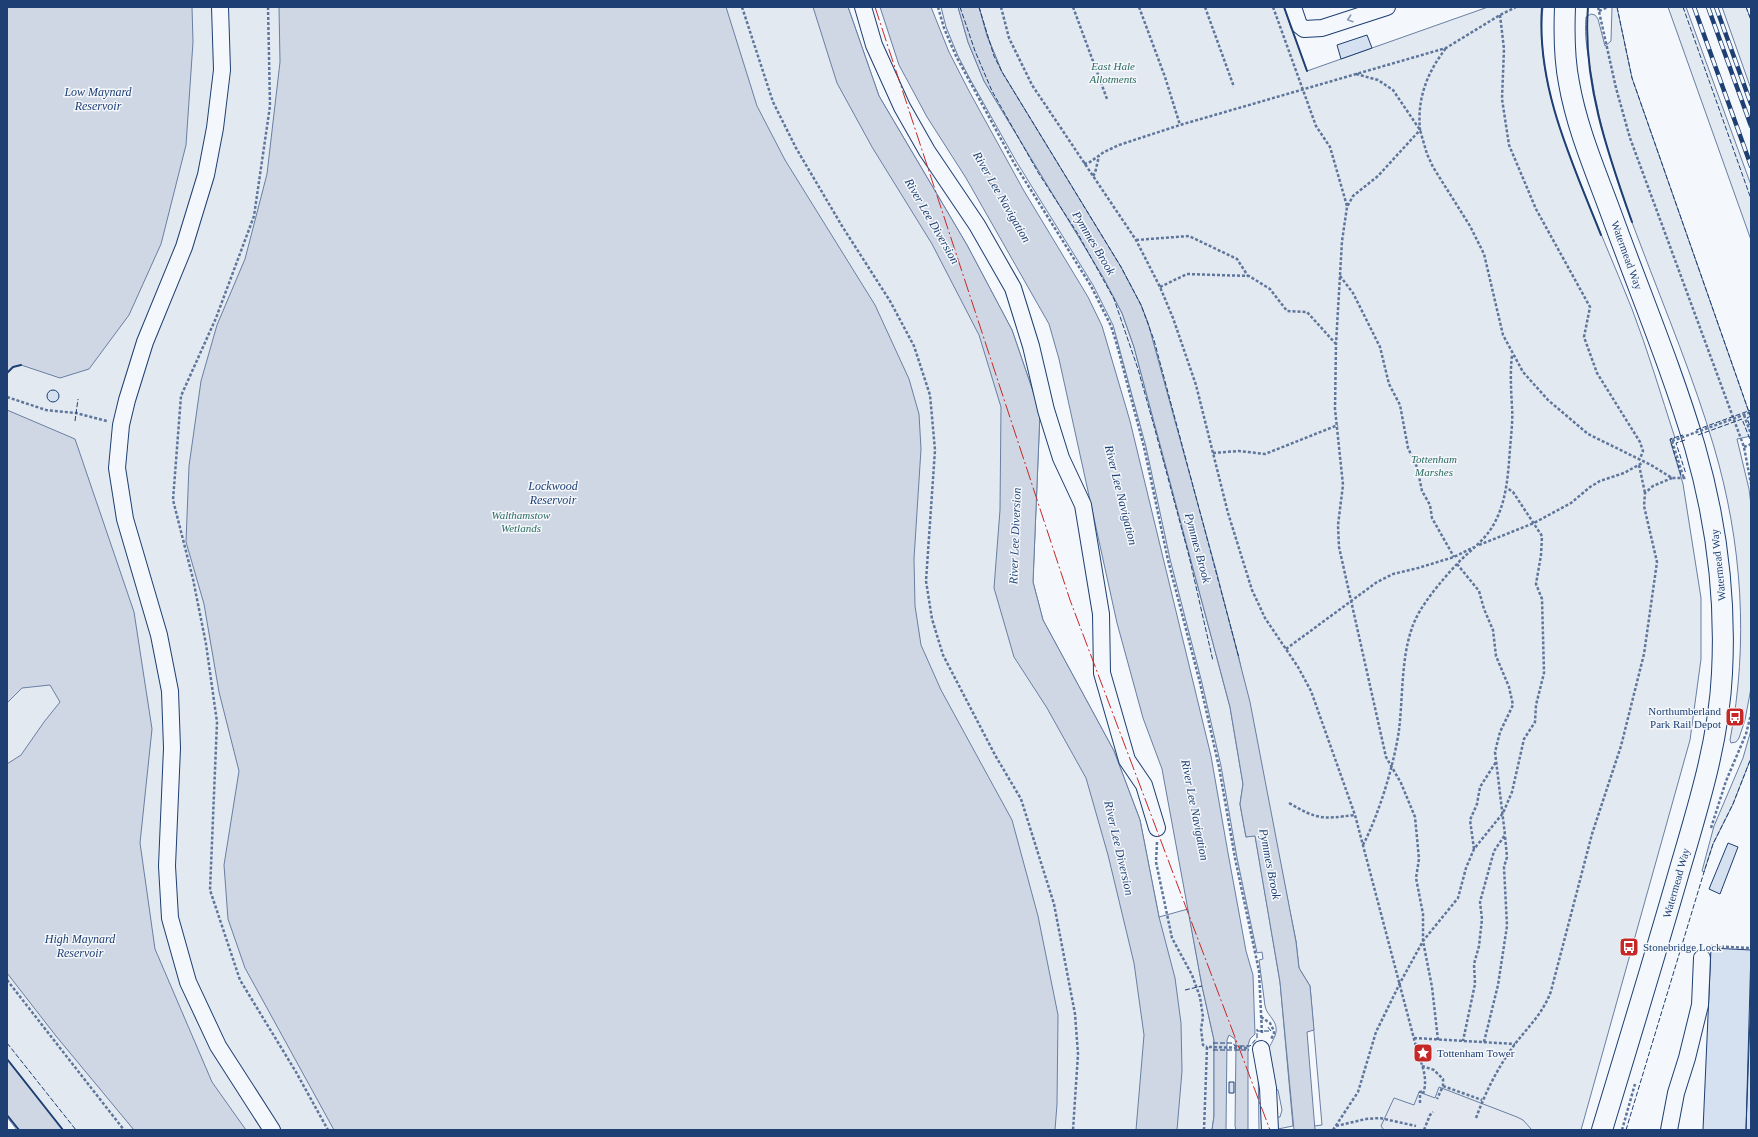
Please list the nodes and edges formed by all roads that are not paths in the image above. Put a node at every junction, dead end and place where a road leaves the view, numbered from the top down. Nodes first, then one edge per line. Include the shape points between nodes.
1 (220, 7) edge
2 (863, 7) edge
3 (1293, 7) edge
4 (1388, 7) edge
5 (1565, 7) edge
6 (1157, 828) road end
7 (1702, 958) road end
8 (1259, 1047) road end
9 (272, 1130) edge
10 (1270, 1130) edge
11 (1602, 1130) edge
12 (1669, 1130) edge

1 - 9 lane via 222,70 206,175 184,247 144,342 121,425 117,468 125,519 159,635 170,691 172,748 167,866 170,918 188,982 218,1046
2 - 6 lane via 874,45 902,107 927,151 977,225 1013,288 1032,346 1048,417 1061,458 1083,505 1101,614 1102,672 1127,760 1144,785
4 -> 3 lane via 1322,28 1304,29
5 - 11 main road, Watermead Way via 1564,40 1569,81 1582,131 1681,406 1693,476 1713,523 1722,596 1722,675 1718,719 1709,762 1648,981
7 - 12 lane via 1700,1005 1676,1093
8 - 10 lane via 1268,1088

